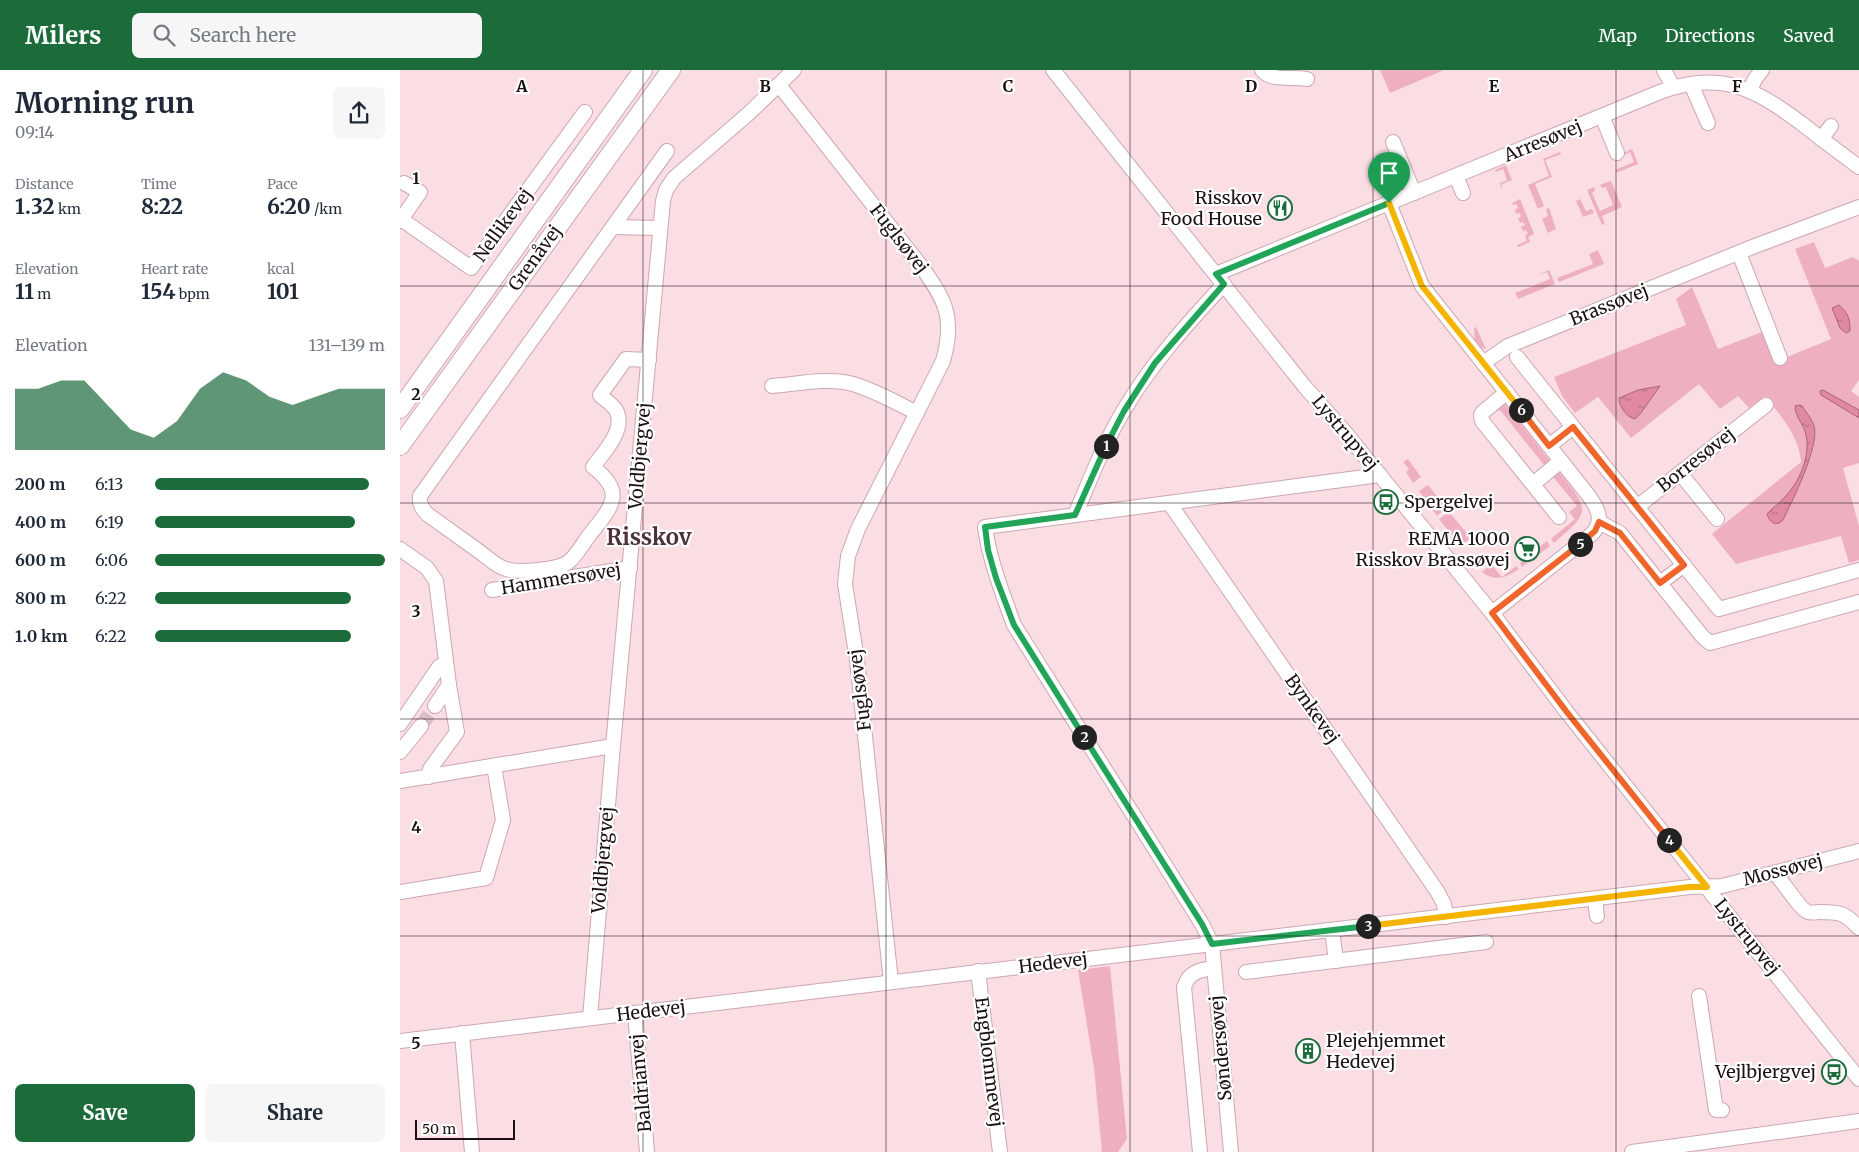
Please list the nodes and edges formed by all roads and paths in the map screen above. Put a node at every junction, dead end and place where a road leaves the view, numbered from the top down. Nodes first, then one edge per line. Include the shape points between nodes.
1 (643, 70) edge
2 (672, 70) edge
3 (794, 70) edge
4 (1053, 70) edge
5 (1262, 70) edge
6 (1664, 70) edge
7 (1762, 70) edge
8 (1307, 79) dead end
9 (1691, 84) junction
10 (778, 86) junction
11 (1673, 87) junction
12 (1750, 90) junction
13 (584, 112) dead end
14 (1602, 116) junction
15 (1708, 123) dead end
16 (1830, 126) dead end
17 (1821, 139) junction
18 (1393, 142) dead end
19 (667, 151) dead end
20 (1617, 153) dead end
21 (1859, 167) edge
22 (1456, 176) junction
23 (404, 183) dead end
24 (1414, 193) junction
25 (1463, 193) dead end
26 (1389, 203) junction
27 (1859, 207) edge
28 (401, 220) edge
29 (613, 227) junction
30 (660, 228) junction
31 (1738, 253) junction
32 (1220, 279) junction
33 (1517, 358) dead end
34 (1780, 358) dead end
35 (649, 360) junction
36 (1483, 362) junction
37 (772, 386) dead end
38 (1506, 392) junction
39 (1766, 405) dead end
40 (400, 409) edge
41 (917, 413) junction
42 (1573, 427) junction
43 (400, 446) edge
44 (1549, 446) junction
45 (1561, 461) junction
46 (1680, 473) junction
47 (1380, 475) junction
48 (1533, 484) junction
49 (1170, 504) junction
50 (611, 505) junction
51 (1637, 507) junction
52 (635, 508) junction
53 (1075, 515) junction
54 (1559, 517) dead end
55 (1717, 519) dead end
56 (1599, 522) junction
57 (400, 549) edge
58 (1684, 565) junction
59 (630, 568) junction
60 (1859, 570) edge
61 (1660, 583) junction
62 (492, 590) dead end
63 (1859, 602) edge
64 (1492, 613) junction
65 (446, 662) junction
66 (449, 685) junction
67 (435, 706) tunnel mouth
68 (400, 724) edge
69 (420, 726) tunnel mouth
70 (612, 746) junction
71 (400, 752) edge
72 (494, 766) junction
73 (429, 777) junction
74 (400, 781) edge
75 (1859, 851) edge
76 (1775, 873) junction
77 (1707, 887) junction
78 (400, 892) edge
79 (1595, 899) junction
80 (1597, 916) dead end
81 (1446, 917) junction
82 (1859, 928) edge
83 (1332, 930) junction
84 (1486, 942) dead end
85 (1212, 944) junction
86 (1336, 962) junction
87 (1214, 968) junction
88 (978, 971) junction
89 (1246, 972) dead end
90 (891, 982) junction
91 (1699, 996) dead end
92 (635, 1013) junction
93 (590, 1018) junction
94 (462, 1033) junction
95 (400, 1041) edge
96 (1859, 1079) edge
97 (1722, 1110) dead end
98 (1859, 1121) edge
99 (472, 1152) edge
100 (647, 1152) edge
101 (1000, 1152) edge
102 (1200, 1152) edge
103 (1231, 1152) edge
104 (1632, 1152) edge

1 - 40 main road, Grenåvej
2 - 43 main road, Grenåvej
3 - 10 street, Voldbjergvej
4 - 32 street, Lystrupvej
5 - 8 street via 1274,77
6 - 11 street
7 - 12 street
9 - 11 street, Arresøvej
9 - 12 street, Arresøvej via 1724,83
9 - 15 street
10 - 30 street, Voldbjergvej via 674,178 666,190
10 - 41 street, Fuglsøvej via 921,266 945,304 948,317 946,348 937,375
11 - 14 street, Arresøvej
12 - 17 street, Arresøvej via 1778,106
13 - 28 street, Nellikevej via 471,268
14 - 20 street
14 - 22 street, Arresøvej
16 - 17 street
17 - 21 street, Arresøvej
18 - 24 street
19 - 29 street
22 - 24 street, Arresøvej
22 - 25 street
23 - 28 street, Nellikevej via 420,192
24 - 26 street, Arresøvej
26 - 32 street, Arresøvej
26 - 36 street via 1422,286
27 - 31 street, Brassøvej
29 - 30 street
29 - 50 street via 420,496 419,502 427,514 496,564 505,569 524,571 567,563
30 - 35 street, Voldbjergvej
31 - 34 street
31 - 36 street, Brassøvej via 1508,346
32 - 47 street, Lystrupvej
32 - 53 street via 1155,363 1124,411
33 - 42 street
35 - 50 street via 626,359 600,395 614,407 618,418 616,433 593,467 610,483
35 - 52 street, Voldbjergvej
36 - 38 street
37 - 41 street via 830,381 852,384
38 - 44 street
38 - 48 street via 1483,412 1481,419
39 - 46 street, Borresøvej
41 - 90 street, Fuglsøvej via 858,529 848,556 845,584 858,660
42 - 44 street
42 - 51 street
44 - 45 street
45 - 48 street
45 - 56 street via 1594,502
46 - 51 street, Borresøvej
46 - 55 street
47 - 49 street
47 - 64 street, Lystrupvej
48 - 54 street
49 - 53 street
49 - 81 street, Bynkevej via 1437,891
50 - 52 street
51 - 58 street
52 - 59 street, Voldbjergvej
53 - 85 street via 985,527 996,578 1014,625
56 - 61 street via 1620,533
56 - 64 street via 1589,537
57 - 65 street via 427,568 436,581
58 - 60 street via 1719,609
58 - 61 street
59 - 62 street, Hammersøvej
59 - 70 street, Voldbjergvej
61 - 63 street via 1710,643
64 - 77 street, Lystrupvej
65 - 66 street
65 - 68 street via 439,667
66 - 67 street
66 - 73 street via 457,732 430,769
69 - 71 street
70 - 72 street
70 - 93 street, Voldbjergvej
72 - 73 street
72 - 78 street via 503,820 486,878
73 - 74 street
75 - 76 street, Mossøvej
76 - 77 street, Mossøvej
76 - 82 street via 1800,907 1808,912 1849,916
77 - 79 street, Hedevej
77 - 96 street, Lystrupvej
79 - 80 street
79 - 81 street, Hedevej
81 - 83 street, Hedevej
83 - 85 street, Hedevej
83 - 86 street
84 - 86 street
85 - 87 street, Søndersøvej
85 - 88 street, Hedevej
86 - 89 street
87 - 102 street via 1193,973 1186,979 1184,987
87 - 103 street, Søndersøvej
88 - 90 street, Hedevej
88 - 101 street, Engblommevej
90 - 92 street, Hedevej
91 - 97 street via 1716,1110
92 - 93 street, Hedevej
92 - 100 street, Baldrianvej
93 - 94 street, Hedevej
94 - 95 street, Hedevej
94 - 99 street
98 - 104 street

